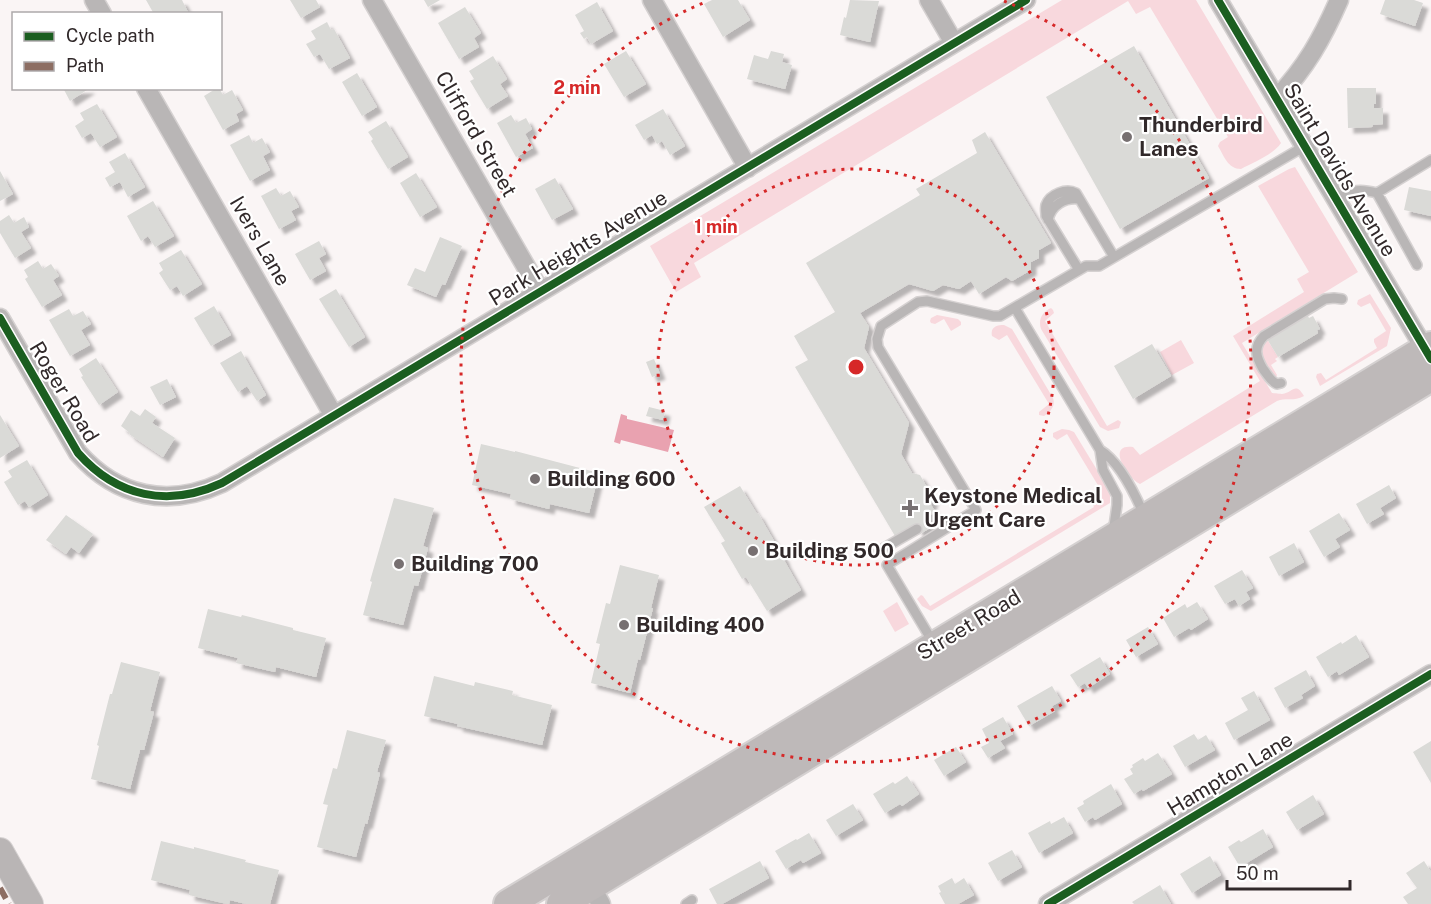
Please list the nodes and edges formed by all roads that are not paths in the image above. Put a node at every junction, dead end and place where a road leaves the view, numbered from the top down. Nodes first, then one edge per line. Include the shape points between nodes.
1 (372, 0) edge
2 (652, 0) edge
3 (929, 0) edge
4 (1026, 0) edge
5 (1218, 0) edge
6 (1339, 0) edge
7 (954, 43) junction
8 (147, 90) edge
9 (1277, 98) junction
10 (1305, 146) junction
11 (1431, 160) edge
12 (748, 168) junction
13 (1377, 193) junction
14 (1336, 200) junction
15 (1114, 257) junction
16 (1417, 265) dead end
17 (1079, 270) junction
18 (540, 291) junction
19 (1342, 299) dead end
20 (1015, 308) junction
21 (0, 318) edge
22 (1429, 352) edge
23 (1431, 377) edge
24 (1281, 383) dead end
25 (334, 416) junction
26 (1100, 450) junction
27 (138, 492) joint
28 (933, 519) dead end
29 (953, 524) junction
30 (917, 529) dead end
31 (1129, 541) junction
32 (879, 551) dead end
33 (935, 646) junction
34 (1431, 674) edge
35 (0, 851) edge
36 (590, 884) edge
37 (30, 904) edge
38 (507, 904) edge
39 (561, 904) edge
40 (1048, 904) edge

1 - 18 street, Clifford Street
2 - 12 street
3 - 7 street
4 - 7 street, Park Heights Avenue
5 - 9 street, Saint Davids Avenue
6 - 9 street via 1309,60
7 - 12 street, Park Heights Avenue
8 - 25 street, Ivers Lane
9 - 10 street, Saint Davids Avenue
10 - 14 street, Saint Davids Avenue
10 - 15 lane
11 - 13 lane
12 - 18 street, Park Heights Avenue
13 - 14 lane via 1355,190
13 - 16 lane
14 - 22 street, Saint Davids Avenue
15 - 17 lane via 1099,266
15 - 17 lane via 1079,199 1067,199 1050,211 1048,220
17 - 20 lane
18 - 25 street, Park Heights Avenue
19 - 24 lane via 1325,299 1260,340 1256,349 1258,361 1270,380
20 - 26 lane
20 - 29 lane via 993,316 918,302 879,330 878,347 976,510
21 - 27 street, Roger Road via 78,453 105,478
22 - 31 main road, Street Road
23 - 31 main road, Street Road
25 - 27 street, Park Heights Avenue via 208,489 171,496
26 - 31 lane via 1103,470 1117,496
26 - 31 lane via 1108,454 1137,498
28 - 29 lane
29 - 33 lane via 887,565
30 - 32 lane
31 - 33 main road, Street Road
31 - 36 main road, Street Road
33 - 36 main road, Street Road
34 - 40 street, Hampton Lane
35 - 37 street
36 - 38 main road, Street Road
36 - 39 main road, Street Road

